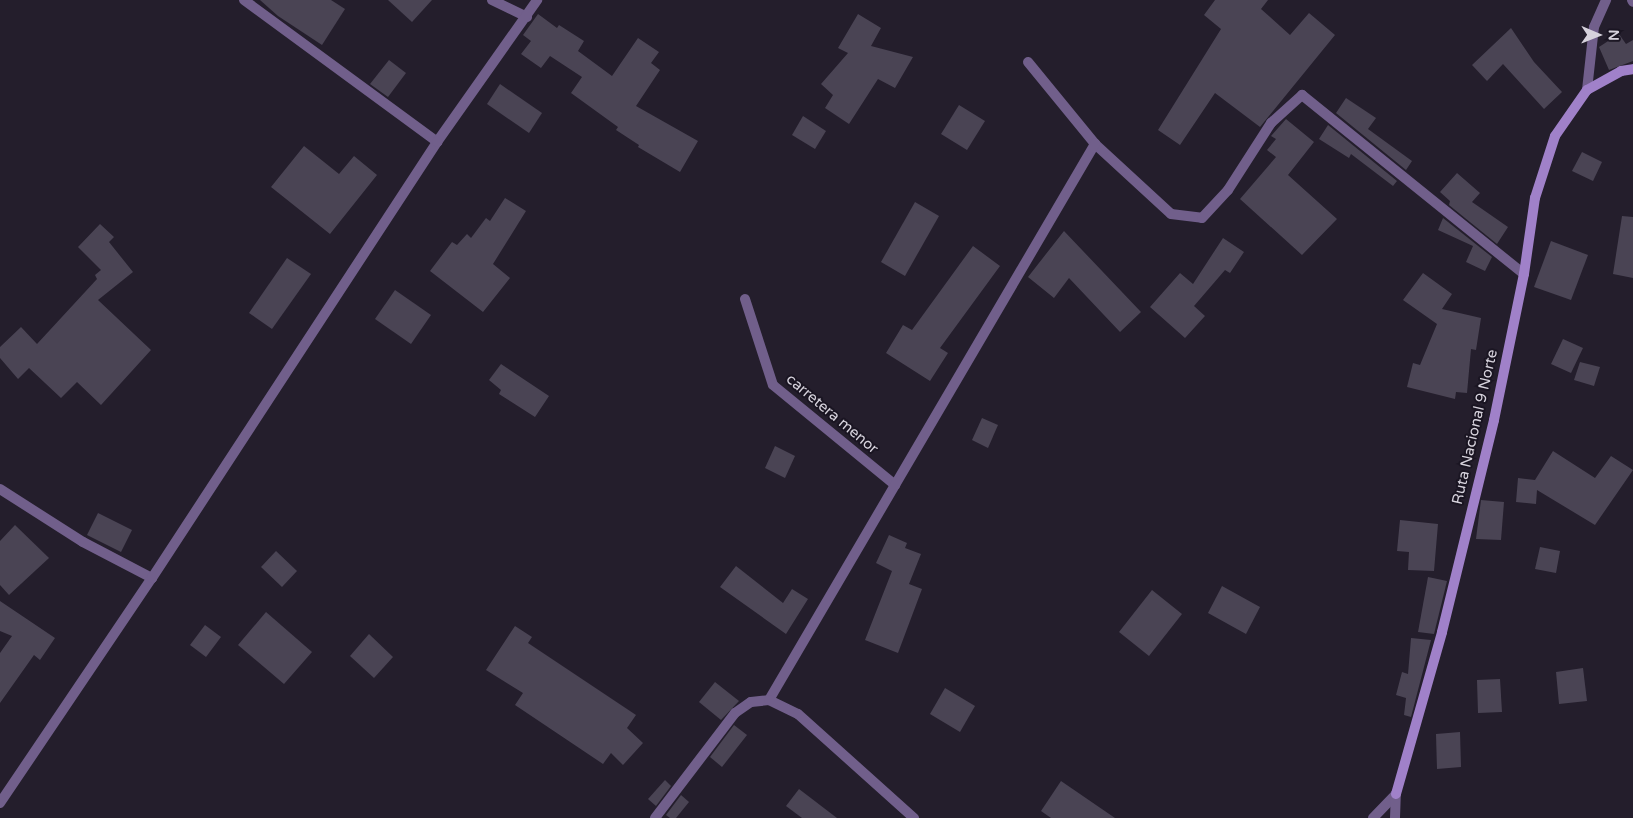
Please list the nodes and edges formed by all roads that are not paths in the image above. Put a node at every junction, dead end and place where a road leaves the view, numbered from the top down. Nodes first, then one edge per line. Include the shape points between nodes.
1 (244, 0) edge
2 (492, 0) edge
3 (537, 0) edge
4 (1606, 0) edge
5 (527, 17) junction
6 (1028, 62) dead end
7 (1633, 69) edge
8 (1587, 90) junction
9 (437, 142) junction
10 (1095, 144) junction
11 (1524, 274) junction
12 (745, 300) dead end
13 (895, 485) junction
14 (0, 489) edge
15 (152, 578) junction
16 (769, 700) junction
17 (1396, 794) junction
18 (0, 802) edge
19 (655, 818) edge
20 (914, 818) edge
21 (1373, 818) edge
22 (1395, 818) edge

1 - 9 street
2 - 5 street
3 - 5 street
4 - 8 street via 1594,28
5 - 9 street
6 - 10 street
7 - 8 main road, Ruta Nacional 9 Norte via 1620,71
8 - 11 main road, Ruta Nacional 9 Norte via 1555,136 1535,198
9 - 15 street
10 - 11 street via 1171,214 1202,218 1228,190 1271,123 1302,95
10 - 13 street
11 - 17 main road, Ruta Nacional 9 Norte via 1442,632
12 - 13 street, carretera menor via 773,385
13 - 16 street
14 - 15 street via 83,542
15 - 18 street
16 - 19 street via 752,702 735,713
16 - 20 street via 798,714
17 - 21 street, Ruta Nacional 9 Norte
17 - 22 street

